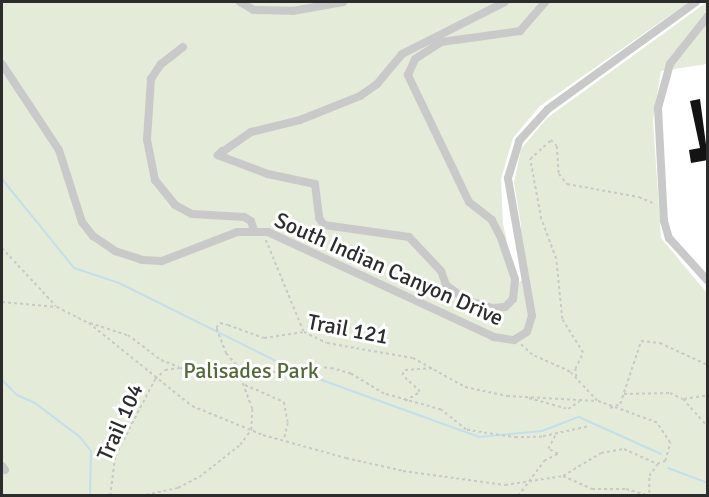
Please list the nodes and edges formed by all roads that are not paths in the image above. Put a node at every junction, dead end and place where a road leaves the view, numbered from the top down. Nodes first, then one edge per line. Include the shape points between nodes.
1 (240, 2) edge
2 (343, 2) edge
3 (506, 2) edge
4 (545, 2) edge
5 (696, 2) edge
6 (708, 16) edge
7 (183, 48) dead end
8 (2, 64) edge
9 (258, 230) junction
10 (708, 281) edge

1 - 2 street via 254,10 287,11
3 - 4 street via 402,54 377,84 360,96 300,120 251,132 221,153 268,174 315,184 319,218 324,225 409,237 441,272 446,285 480,306 506,307 513,299 515,279 501,238 492,220 469,202 408,75 415,59 441,42 520,31
5 - 9 street, South Indian Canyon Drive via 548,109 516,146 509,168 509,192 532,316 527,332 514,340 494,337
6 - 10 street via 670,64 658,108 663,207 669,238
7 - 9 street via 161,64 151,79 147,140 155,180 163,195 184,210 205,216 244,217
8 - 9 street, South Indian Canyon Drive via 59,150 82,222 103,244 127,256 162,261

